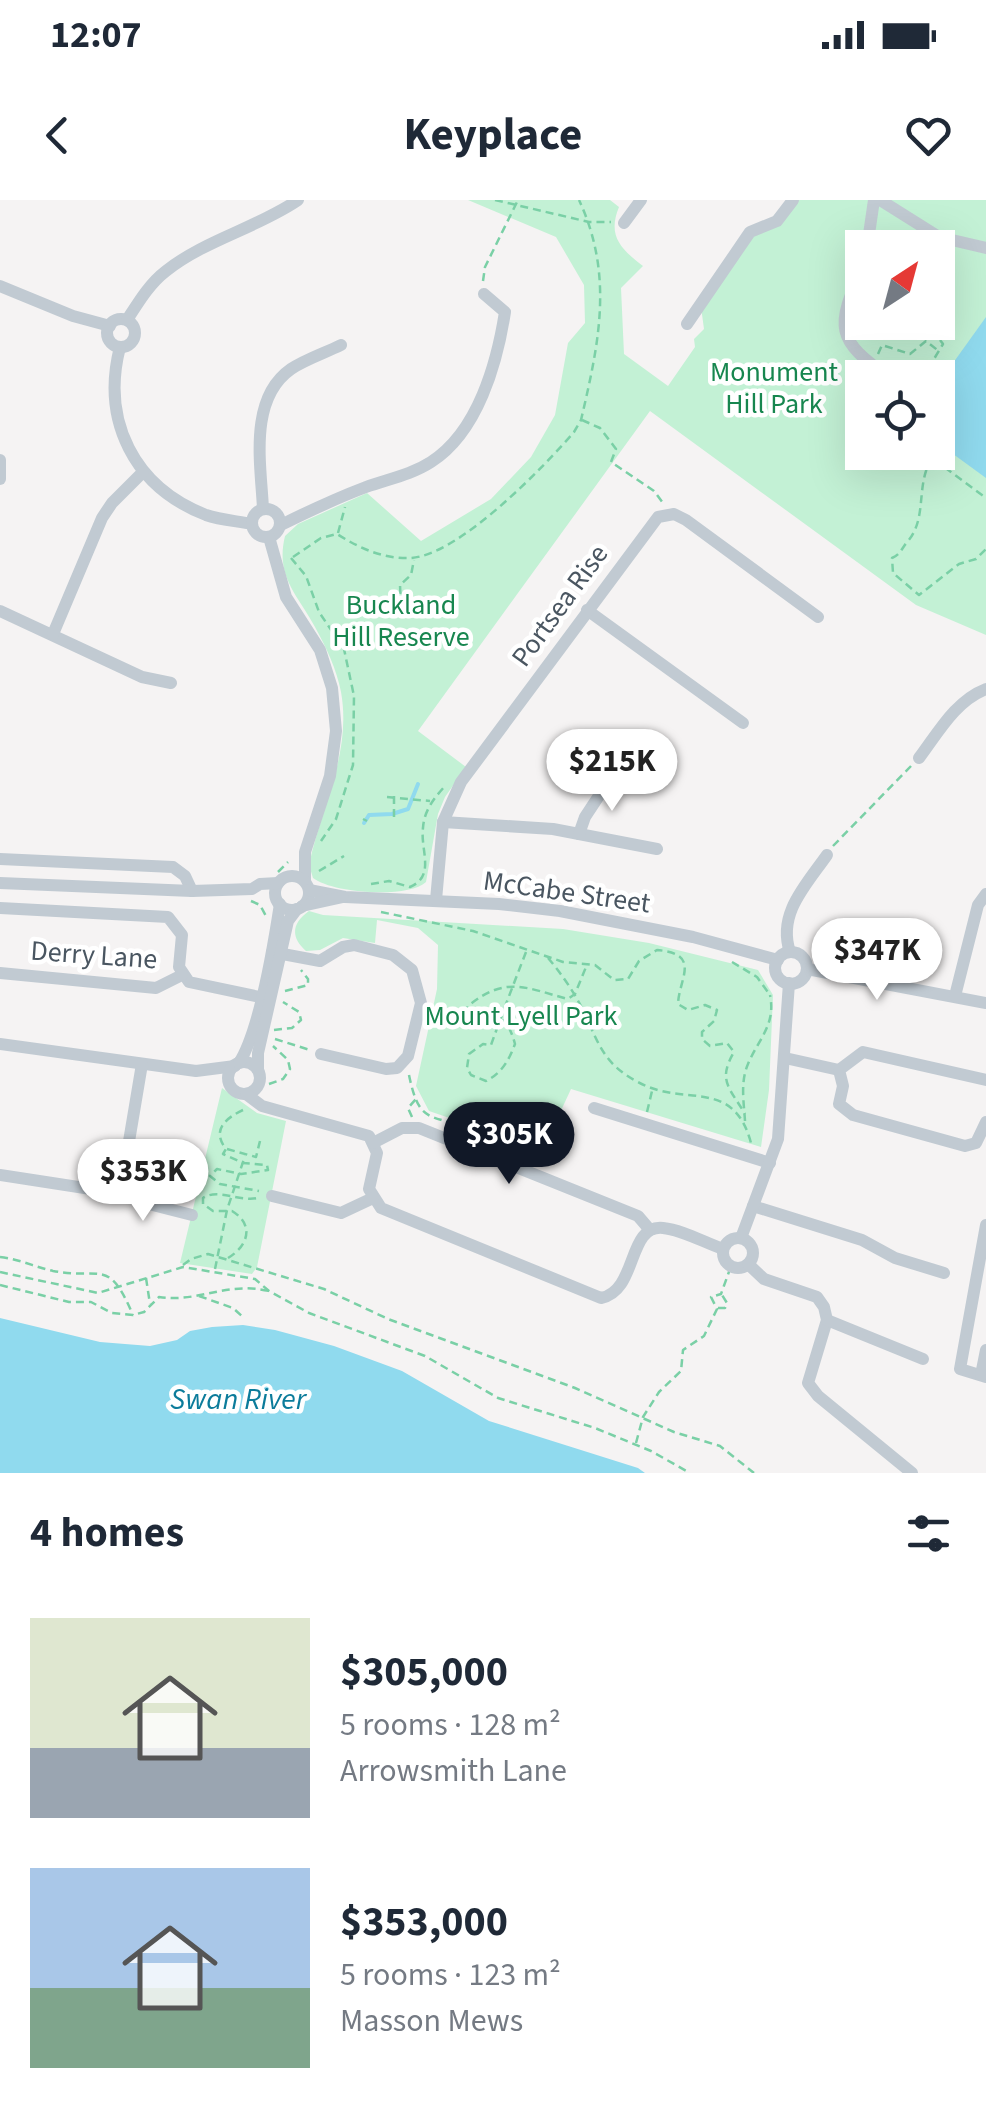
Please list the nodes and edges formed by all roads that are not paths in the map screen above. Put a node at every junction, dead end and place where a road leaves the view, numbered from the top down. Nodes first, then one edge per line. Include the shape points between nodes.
1 (298, 200) edge
2 (641, 200) edge
3 (793, 200) edge
4 (877, 200) edge
5 (624, 222) road end
6 (871, 230) edge
7 (986, 248) edge
8 (0, 286) edge
9 (484, 294) road end
10 (126, 320) junction
11 (687, 324) dead end
12 (110, 326) junction
13 (850, 340) edge
14 (341, 344) dead end
15 (120, 347) junction
16 (871, 360) edge
17 (0, 460) edge
18 (143, 472) junction
19 (0, 480) edge
20 (263, 509) junction
21 (252, 524) junction
22 (280, 525) junction
23 (269, 537) junction
24 (587, 610) junction
25 (0, 611) edge
26 (818, 617) dead end
27 (53, 634) junction
28 (172, 683) dead end
29 (986, 689) edge
30 (743, 724) dead end
31 (919, 758) road end
32 (610, 778) dead end
33 (443, 822) junction
34 (579, 834) junction
35 (656, 849) dead end
36 (305, 852) junction
37 (826, 855) road end
38 (0, 859) edge
39 (309, 882) junction
40 (0, 883) edge
41 (280, 890) junction
42 (192, 891) junction
43 (986, 894) edge
44 (345, 897) junction
45 (436, 900) junction
46 (0, 908) edge
47 (300, 908) junction
48 (277, 953) junction
49 (784, 956) junction
50 (807, 969) junction
51 (0, 972) edge
52 (182, 974) junction
53 (790, 987) junction
54 (955, 996) junction
55 (270, 999) junction
56 (986, 1003) edge
57 (0, 1044) edge
58 (321, 1054) dead end
59 (785, 1058) junction
60 (142, 1064) junction
61 (237, 1065) junction
62 (840, 1070) junction
63 (196, 1071) junction
64 (262, 1080) junction
65 (986, 1080) edge
66 (229, 1082) junction
67 (248, 1100) junction
68 (274, 1108) junction
69 (594, 1108) dead end
70 (986, 1122) edge
71 (373, 1142) junction
72 (770, 1163) junction
73 (0, 1175) edge
74 (118, 1186) junction
75 (272, 1196) dead end
76 (373, 1198) junction
77 (753, 1206) junction
78 (192, 1215) dead end
79 (986, 1225) edge
80 (650, 1230) junction
81 (741, 1238) junction
82 (723, 1249) junction
83 (748, 1264) junction
84 (944, 1273) dead end
85 (980, 1301) edge
86 (827, 1320) junction
87 (986, 1350) edge
88 (923, 1359) dead end
89 (984, 1376) edge
90 (912, 1473) edge

1 - 10 street via 165,271
2 - 5 street
3 - 11 street via 777,221 750,232
4 - 6 street
4 - 7 street via 939,237
8 - 12 street
9 - 22 street via 505,312 499,351 464,428 433,461
10 - 12 street
10 - 15 street via 134,338
12 - 15 street via 108,338
13 - 16 street
14 - 20 street via 274,385 260,428
15 - 18 street via 114,406
17 - 19 street
18 - 21 street via 209,516
18 - 27 street via 102,518
20 - 21 street
20 - 22 street via 276,513
21 - 23 street via 258,535
22 - 23 street
23 - 36 street via 286,597 320,650 332,688 330,776
24 - 26 street, Portsea Rise via 649,525 666,514 686,520
24 - 30 street
24 - 33 street, Portsea Rise via 460,782
25 - 27 street
27 - 28 street via 142,677
29 - 31 street via 958,707
32 - 34 street
33 - 34 street
33 - 45 street, Portsea Rise
34 - 35 street
36 - 39 street
36 - 41 street
37 - 49 street via 788,914
38 - 42 street via 173,867
39 - 41 street, McCabe Street via 296,876
39 - 44 street, McCabe Street
39 - 47 street
40 - 42 street, McCabe Street
41 - 42 street, McCabe Street
41 - 47 street, McCabe Street via 288,909
41 - 48 street
43 - 54 street
44 - 45 street, McCabe Street
44 - 47 street, McCabe Street
45 - 49 street, McCabe Street via 560,910
46 - 52 street via 168,917 182,935
47 - 48 street
48 - 55 street
48 - 58 street via 320,961 354,945 393,955 412,970 421,1003 403,1063 386,1069
49 - 50 street, McCabe Street via 804,958
49 - 53 street via 777,974
50 - 53 street
50 - 54 street
51 - 52 street, Derry Lane via 156,988
52 - 55 street via 189,982
53 - 59 street
54 - 56 street
55 - 61 street
55 - 64 street
57 - 60 street
59 - 62 street
59 - 72 street
60 - 63 street
60 - 74 street
61 - 63 street
61 - 64 street via 248,1063
61 - 66 street
62 - 65 street via 863,1052
62 - 70 street via 839,1104 853,1115 965,1146 976,1144
63 - 66 street
64 - 67 street
64 - 68 street via 264,1099
66 - 67 street
67 - 68 street
68 - 71 street
69 - 72 street
71 - 76 street
71 - 80 street via 419,1128 638,1216
72 - 77 street
73 - 74 street via 104,1192
74 - 78 street via 136,1201
75 - 76 street via 341,1213
76 - 80 street via 381,1208 601,1298 619,1290
77 - 81 street
77 - 84 street
79 - 85 street
80 - 82 street via 663,1228
81 - 82 street
81 - 83 street via 754,1252
82 - 83 street via 730,1266
83 - 86 street via 764,1279 817,1297
85 - 89 street via 960,1369
86 - 88 street
86 - 90 street via 808,1383
87 - 89 street

